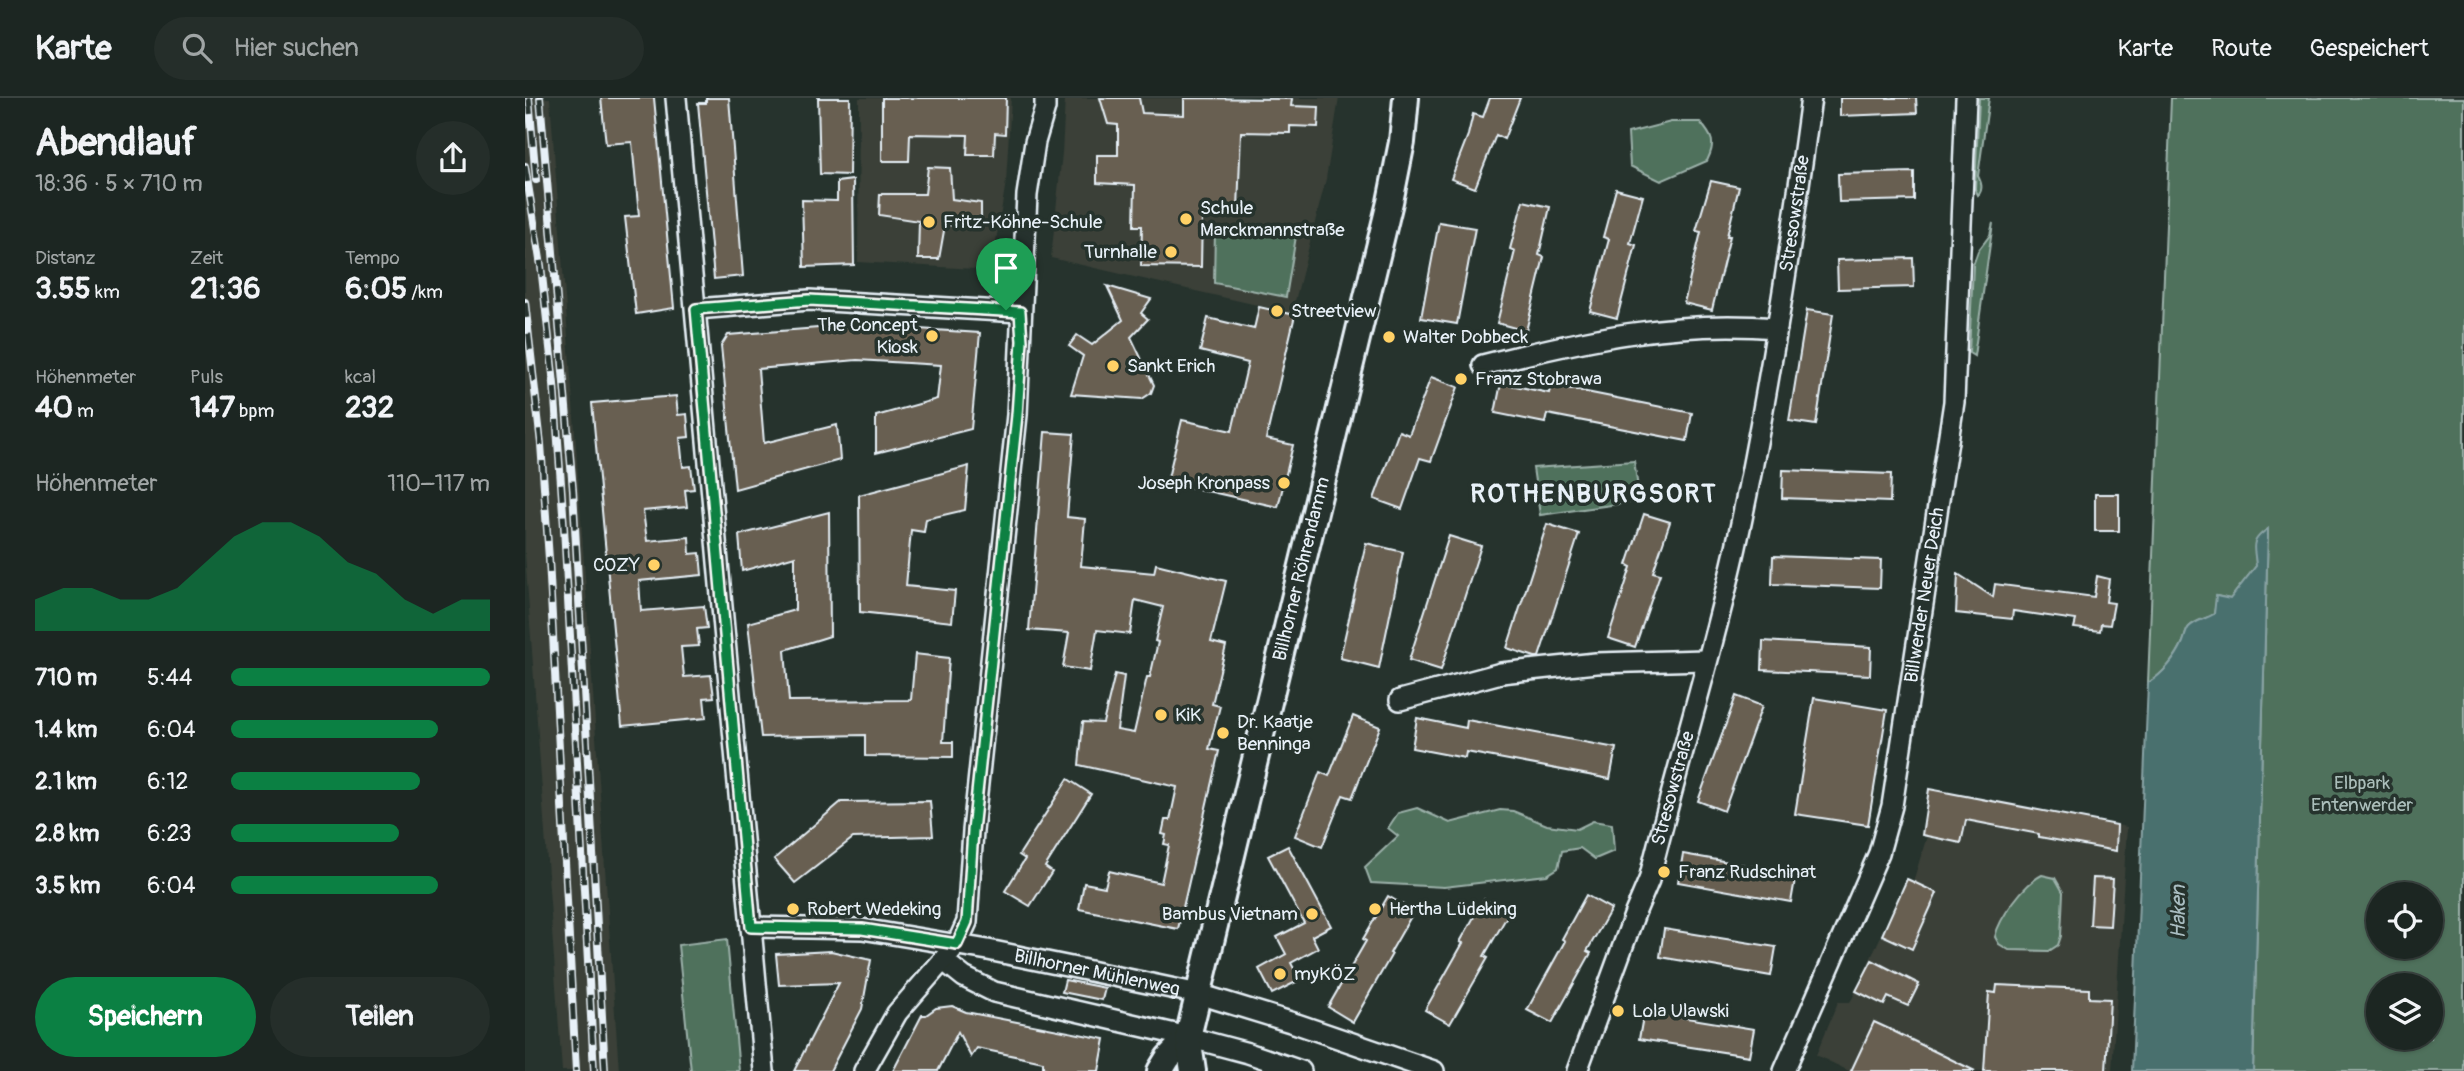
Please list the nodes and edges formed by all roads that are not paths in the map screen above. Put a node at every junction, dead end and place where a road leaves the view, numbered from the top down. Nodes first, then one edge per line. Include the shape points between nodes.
1 (676, 98) edge
2 (1045, 98) edge
3 (1406, 98) edge
4 (1811, 98) edge
5 (1966, 98) edge
6 (696, 309) junction
7 (1020, 312) junction
8 (1777, 328) junction
9 (1483, 365) dead end
10 (1706, 660) junction
11 (1400, 700) dead end
12 (751, 927) junction
13 (957, 944) junction
14 (944, 961) junction
15 (1199, 994) junction
16 (1188, 1037) junction
17 (764, 1071) edge
18 (864, 1071) edge
19 (1160, 1071) edge
20 (1193, 1071) edge
21 (1301, 1071) edge
22 (1434, 1071) edge
23 (1577, 1071) edge
24 (1784, 1071) edge

1 - 6 street
2 - 7 street via 1027,195
3 - 15 street, Billhorner Röhrendamm via 1390,202
4 - 8 street, Stresowstraße
5 - 24 street, Billwerder Neuer Deich via 1955,402 1892,806 1879,853
6 - 7 street via 809,300
6 - 12 street
7 - 13 street via 1017,415 967,922
8 - 9 street via 1677,327 1619,334
8 - 10 street, Stresowstraße via 1735,549
10 - 11 street via 1596,663 1501,673
10 - 23 street, Stresowstraße via 1649,880
12 - 13 street, Billhorner Mühlenweg via 862,929
12 - 17 street
13 - 14 street
13 - 15 street, Billhorner Mühlenweg
14 - 16 street via 994,992
14 - 18 street via 897,1013
15 - 16 street, Billhorner Röhrendamm
15 - 22 street, Billhorner Mühlenweg
16 - 19 street, Billhorner Röhrendamm
16 - 20 street, Billhorner Röhrendamm
16 - 21 street

